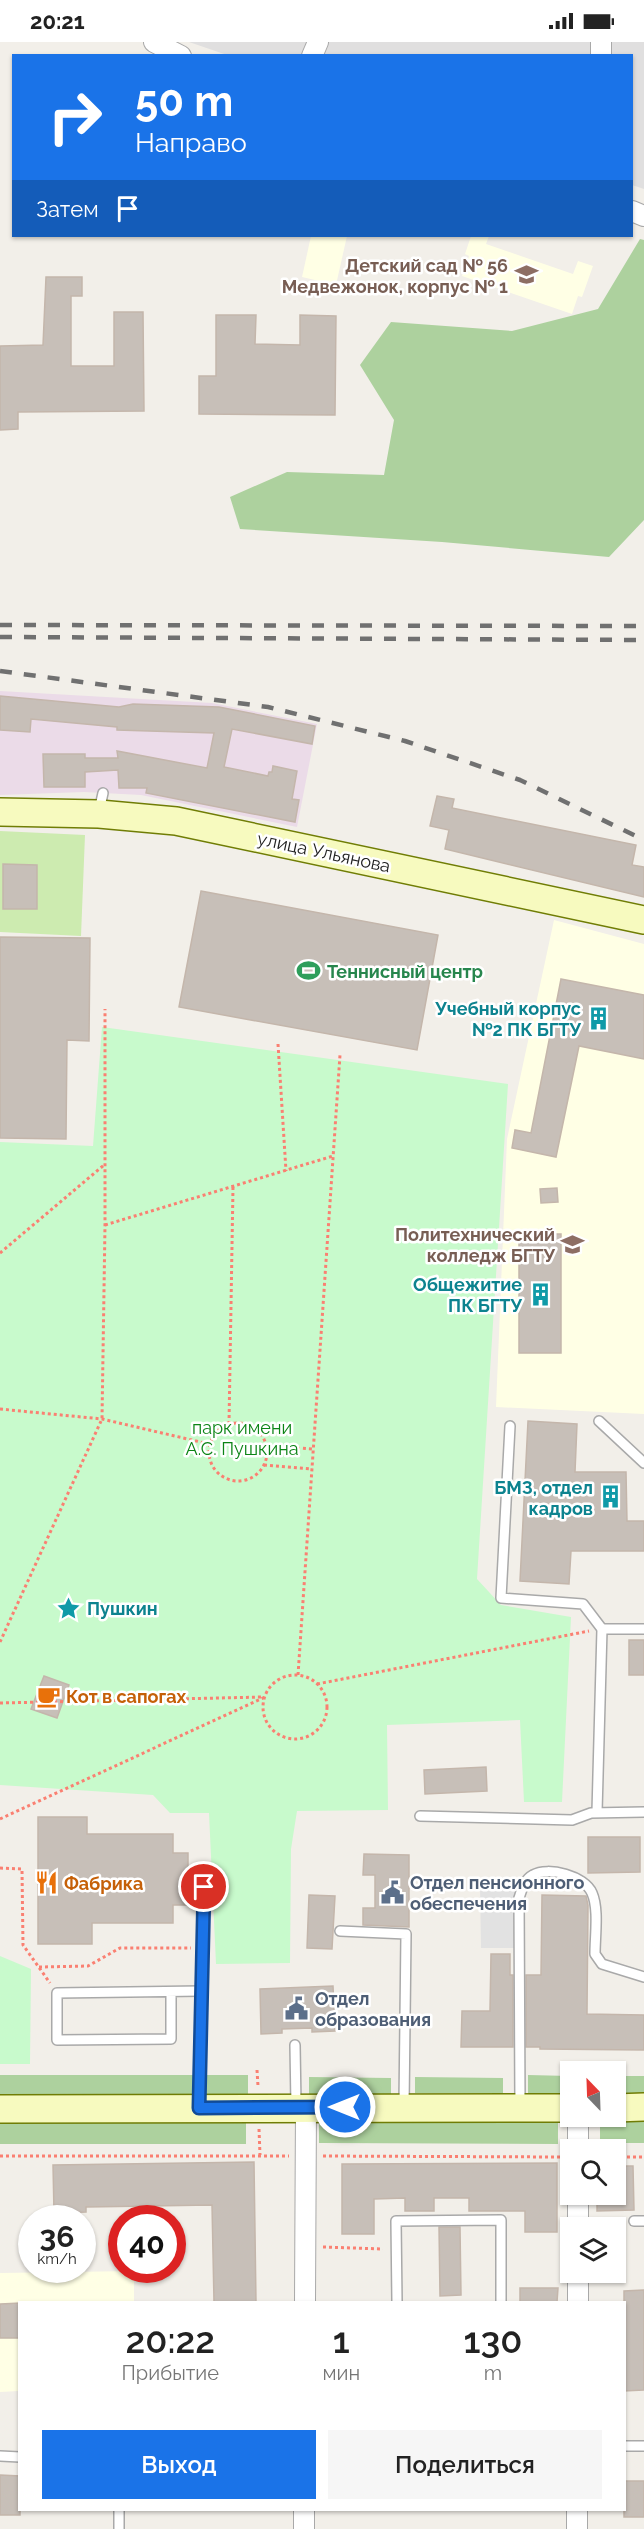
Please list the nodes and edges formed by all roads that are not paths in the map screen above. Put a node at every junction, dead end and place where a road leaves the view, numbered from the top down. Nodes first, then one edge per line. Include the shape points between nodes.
1 (154, 42) edge
2 (177, 54) edge
3 (0, 812) edge
4 (644, 920) edge
5 (599, 1421) dead end
6 (510, 1426) dead end
7 (644, 1463) edge
8 (602, 1629) junction
9 (644, 1629) edge
10 (597, 1812) junction
11 (644, 1812) edge
12 (420, 1816) dead end
13 (204, 1887) dead end
14 (340, 1931) dead end
15 (644, 1977) edge
16 (201, 1991) junction
17 (171, 1992) junction
18 (296, 2045) dead end
19 (404, 2107) junction
20 (520, 2107) junction
21 (199, 2108) junction
22 (301, 2108) junction
23 (560, 2108) edge
24 (626, 2108) edge
25 (644, 2108) edge
26 (0, 2109) edge
27 (578, 2283) edge
28 (305, 2301) edge
29 (397, 2301) edge
30 (501, 2301) edge
31 (578, 2301) edge
32 (626, 2446) edge
33 (644, 2446) edge
34 (0, 2457) edge
35 (18, 2457) edge
36 (119, 2511) edge
37 (304, 2511) edge
38 (577, 2511) edge
39 (118, 2529) edge
40 (304, 2529) edge
41 (577, 2529) edge

1 - 2 street
3 - 4 main road, улица Ульянова via 101,803
5 - 7 lane
6 - 8 lane via 501,1598 583,1604
8 - 9 lane
8 - 10 lane
10 - 11 lane
10 - 12 lane via 572,1820
13 - 16 lane
14 - 19 lane via 406,1934
15 - 20 lane via 597,1960 594,1899 589,1887 562,1873 537,1873 526,1880 519,1898
16 - 17 lane
16 - 21 lane
17 - 17 lane via 57,1993 57,2040 171,2039
18 - 22 lane
19 - 20 main road
19 - 22 main road
20 - 23 main road
21 - 22 main road
21 - 26 main road
22 - 28 street via 305,2156
24 - 25 main road
27 - 31 street
29 - 30 lane via 396,2222 501,2220
32 - 33 lane
34 - 35 lane
36 - 39 lane
37 - 40 street
38 - 41 street

